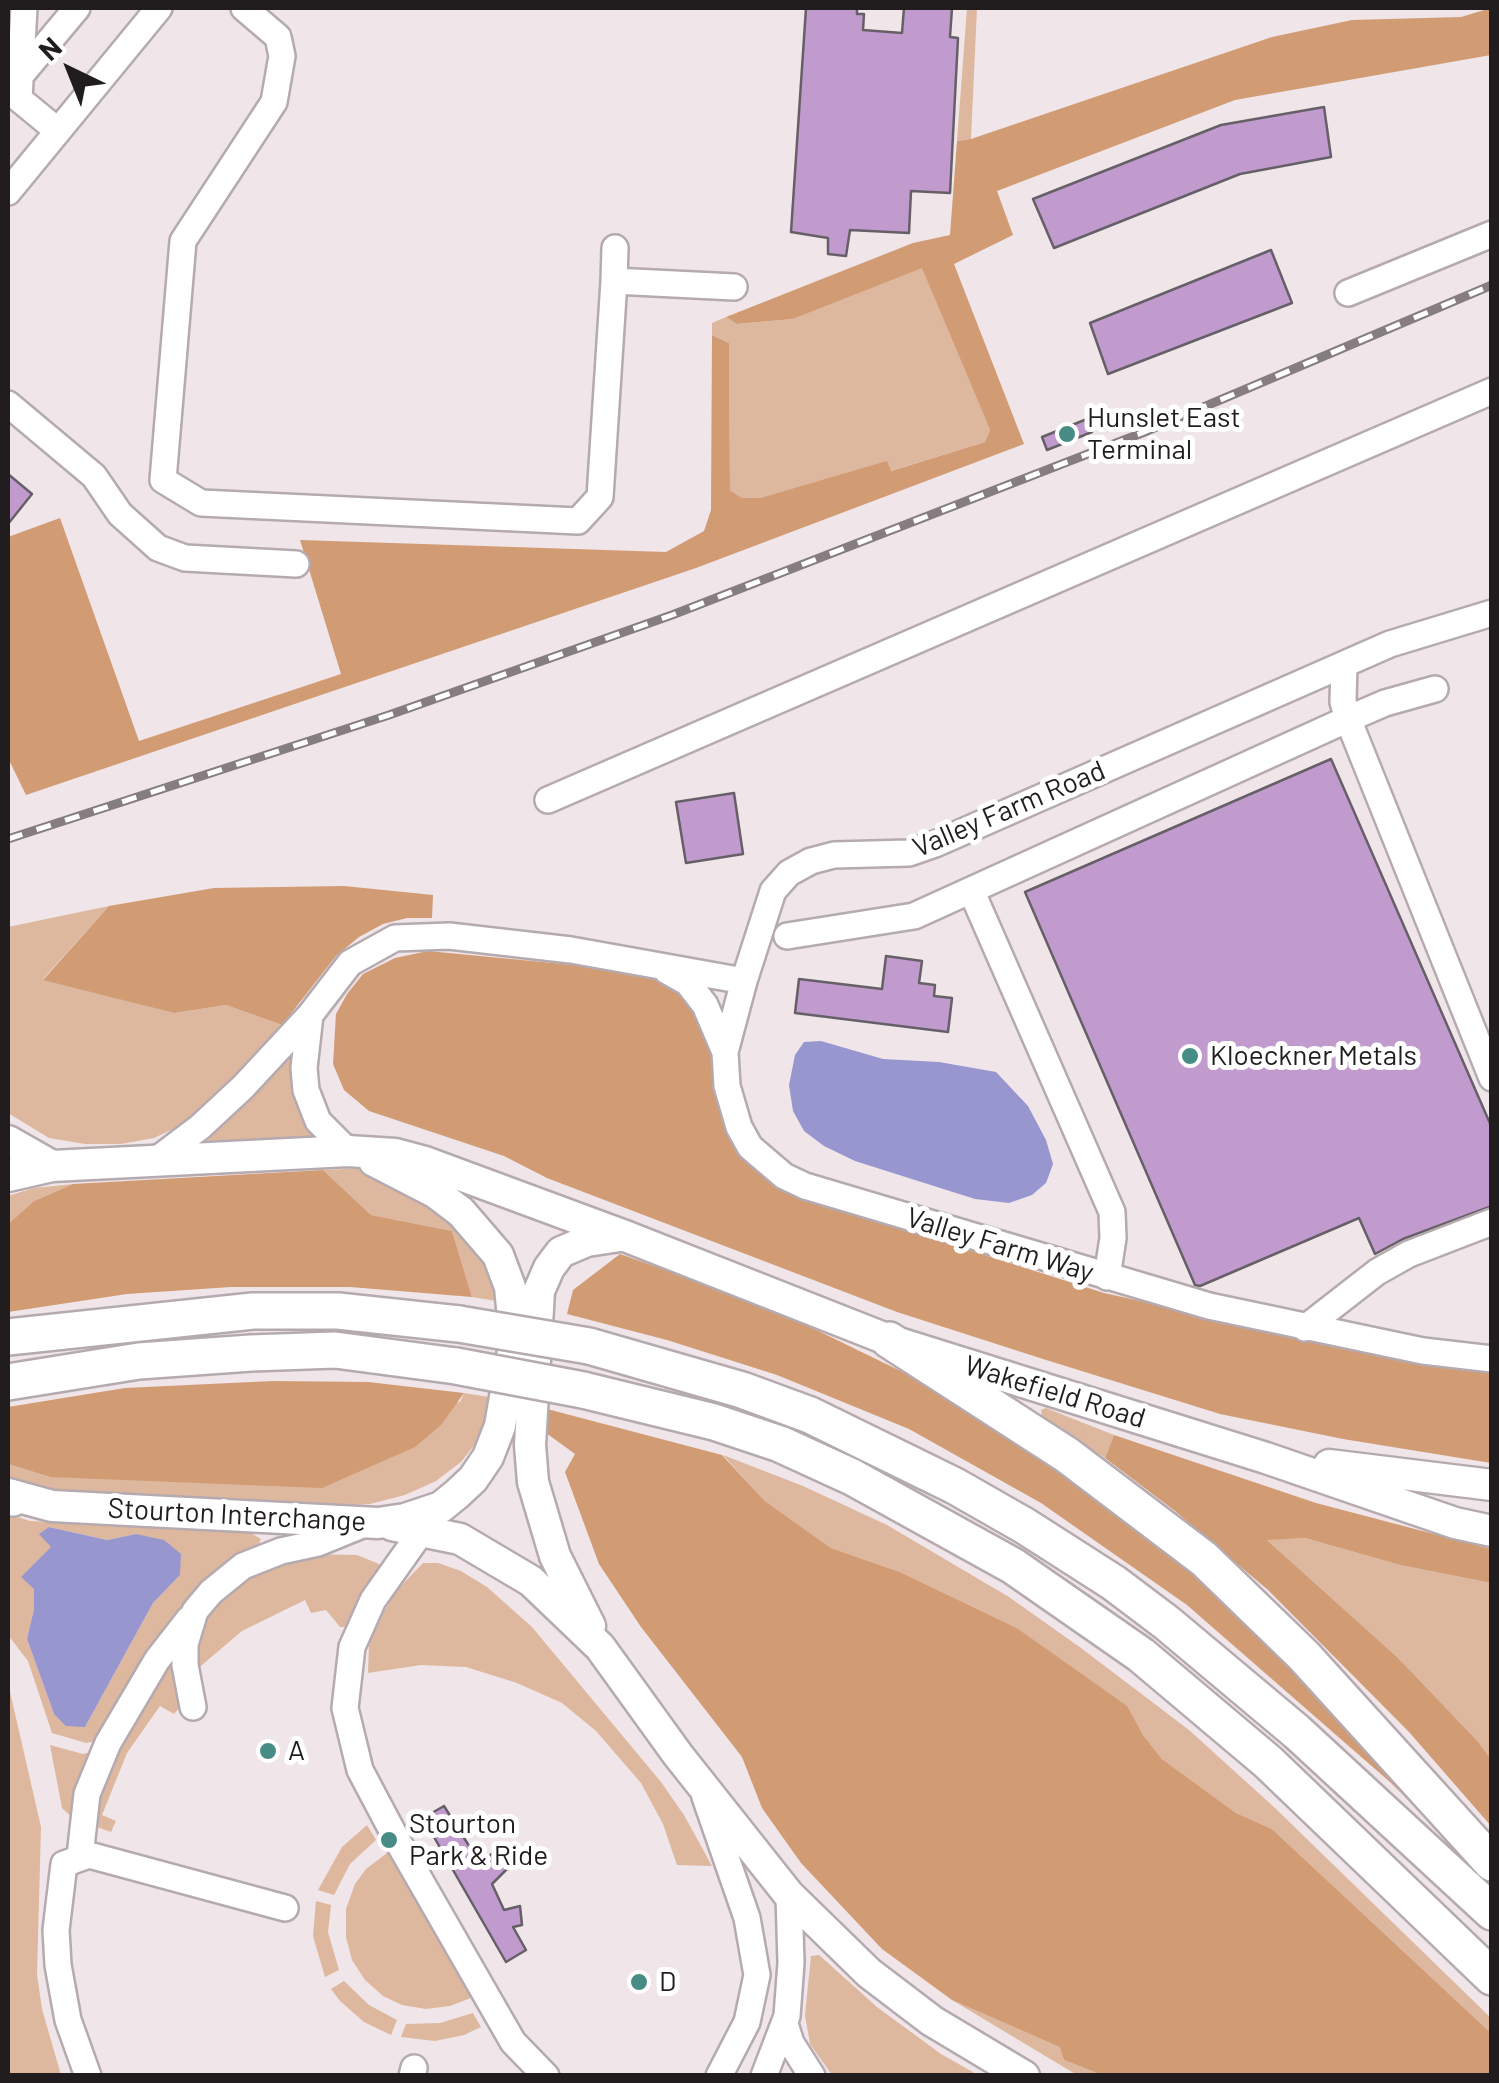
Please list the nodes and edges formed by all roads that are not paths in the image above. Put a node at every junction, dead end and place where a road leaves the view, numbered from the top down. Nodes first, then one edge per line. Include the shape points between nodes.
1 (24, 8) edge
2 (77, 8) edge
3 (160, 8) edge
4 (244, 8) edge
5 (20, 76) junction
6 (58, 131) junction
7 (8, 192) edge
8 (1492, 234) edge
9 (615, 248) dead end
10 (614, 280) junction
11 (734, 287) dead end
12 (1348, 293) dead end
13 (1492, 391) edge
14 (8, 404) edge
15 (296, 564) dead end
16 (1492, 613) edge
17 (1344, 665) junction
18 (1434, 690) dead end
19 (1348, 719) junction
20 (548, 800) dead end
21 (971, 890) junction
22 (788, 936) dead end
23 (639, 960) junction
24 (744, 981) junction
25 (310, 1015) junction
26 (724, 1052) junction
27 (1492, 1078) edge
28 (8, 1141) edge
29 (353, 1151) junction
30 (154, 1162) junction
31 (52, 1166) junction
32 (8, 1176) edge
33 (1492, 1222) edge
34 (624, 1236) junction
35 (1106, 1277) junction
36 (1305, 1328) junction
37 (8, 1337) edge
38 (888, 1340) junction
39 (1492, 1358) edge
40 (8, 1382) edge
41 (1266, 1458) junction
42 (1492, 1485) edge
43 (10, 1496) edge
44 (431, 1519) junction
45 (373, 1523) junction
46 (1492, 1531) edge
47 (195, 1611) junction
48 (600, 1647) junction
49 (193, 1707) dead end
50 (701, 1785) junction
51 (80, 1856) junction
52 (1492, 1864) edge
53 (789, 1895) junction
54 (285, 1908) dead end
55 (1492, 1912) edge
56 (1492, 1978) edge
57 (785, 2024) junction
58 (88, 2076) edge
59 (546, 2076) edge
60 (719, 2076) edge
61 (764, 2076) edge
62 (812, 2076) edge
63 (1024, 2076) edge

1 - 5 street
2 - 5 street
3 - 6 street
4 - 10 street via 278,37 282,56 274,102 183,241 163,480 201,503 578,521 600,497
5 - 6 street via 19,99
6 - 7 street
8 - 12 street
9 - 10 street
10 - 11 street
13 - 20 street
14 - 15 street via 94,476 120,514 158,548 185,558
16 - 17 street, Valley Farm Road
17 - 19 street
17 - 24 street, Valley Farm Road via 935,844 909,853 811,860 772,892
18 - 19 street
19 - 21 street
19 - 27 street
21 - 22 street via 914,916
21 - 35 street via 1112,1212
23 - 24 street
23 - 25 street via 449,936 395,938 350,963
23 - 26 street, Valley Farm Way via 688,983
24 - 26 street, Valley Farm Road
25 - 29 street via 306,1090 318,1121
25 - 30 street via 243,1088
26 - 35 street, Valley Farm Way via 739,1126 750,1147 784,1176
28 - 31 main road
29 - 30 main road
29 - 34 main road, Wakefield Road via 425,1162
29 - 44 main road, Stourton Interchange via 461,1212 498,1255 510,1287 515,1339 500,1426 473,1479
30 - 31 main road
31 - 32 main road
33 - 36 street via 1377,1272
34 - 38 main road, Wakefield Road
34 - 48 main road via 587,1240 561,1252 549,1268 540,1291 530,1446 554,1556
35 - 36 street, Valley Farm Way
36 - 39 street, Valley Farm Way
37 - 55 highway, bridge via 254,1311 338,1311 589,1346 810,1415 954,1486 1114,1583 1297,1732
38 - 41 main road, Wakefield Road
38 - 52 highway via 1067,1455 1204,1559 1304,1656
40 - 56 highway, bridge via 140,1361 335,1350 583,1390 780,1444 1012,1566 1141,1655 1268,1762
41 - 42 main road
41 - 46 main road, Wakefield Road
43 - 45 main road, Stourton Interchange via 52,1506
44 - 45 main road, Stourton Interchange
44 - 48 main road via 531,1581
44 - 59 street via 373,1600 352,1646 344,1708 360,1770 397,1840 513,2042
45 - 47 street via 243,1566
47 - 49 street via 185,1666
47 - 51 street via 108,1743 87,1794
48 - 50 main road
50 - 53 main road
50 - 60 street via 756,1962 747,2022
51 - 54 street
51 - 58 street via 64,1864 56,1930 68,2020
53 - 57 street
53 - 63 main road via 869,1973 932,2021
57 - 61 street
57 - 62 street

